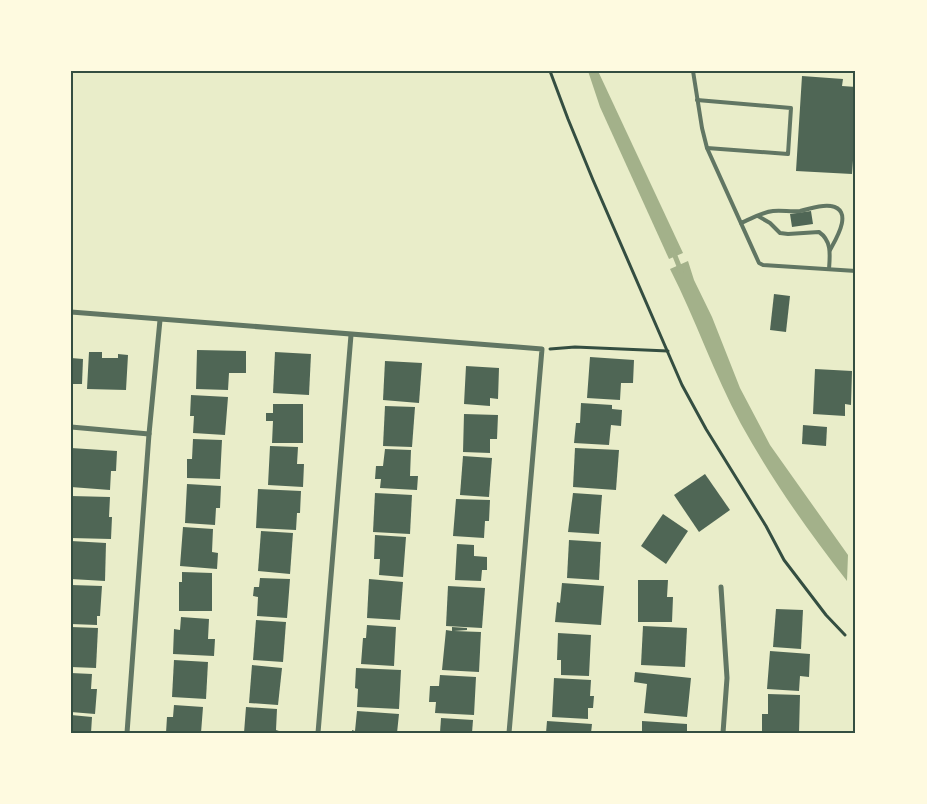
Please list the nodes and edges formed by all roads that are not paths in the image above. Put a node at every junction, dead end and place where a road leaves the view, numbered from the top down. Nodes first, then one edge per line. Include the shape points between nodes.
1 (693, 71) edge
2 (697, 100) junction
3 (707, 148) junction
4 (758, 216) junction
5 (741, 223) junction
6 (830, 250) junction
7 (829, 269) junction
8 (856, 271) edge
9 (71, 312) edge
10 (160, 320) junction
11 (350, 335) junction
12 (71, 427) edge
13 (149, 434) junction
14 (721, 587) dead end
15 (127, 733) edge
16 (318, 733) edge
17 (509, 733) edge
18 (723, 733) edge

1 - 2 lane
2 - 3 lane
2 - 3 lane via 791,108 788,154
3 - 5 lane
4 - 5 lane
4 - 6 lane via 770,222 780,233 819,232 824,235
4 - 6 lane via 775,210 790,212 831,206 840,210 842,227
5 - 7 lane via 759,263
6 - 7 lane
7 - 8 lane
9 - 10 street
10 - 11 street
10 - 13 street
11 - 16 street
11 - 17 street via 542,350
12 - 13 street
13 - 15 street
14 - 18 street via 727,678

